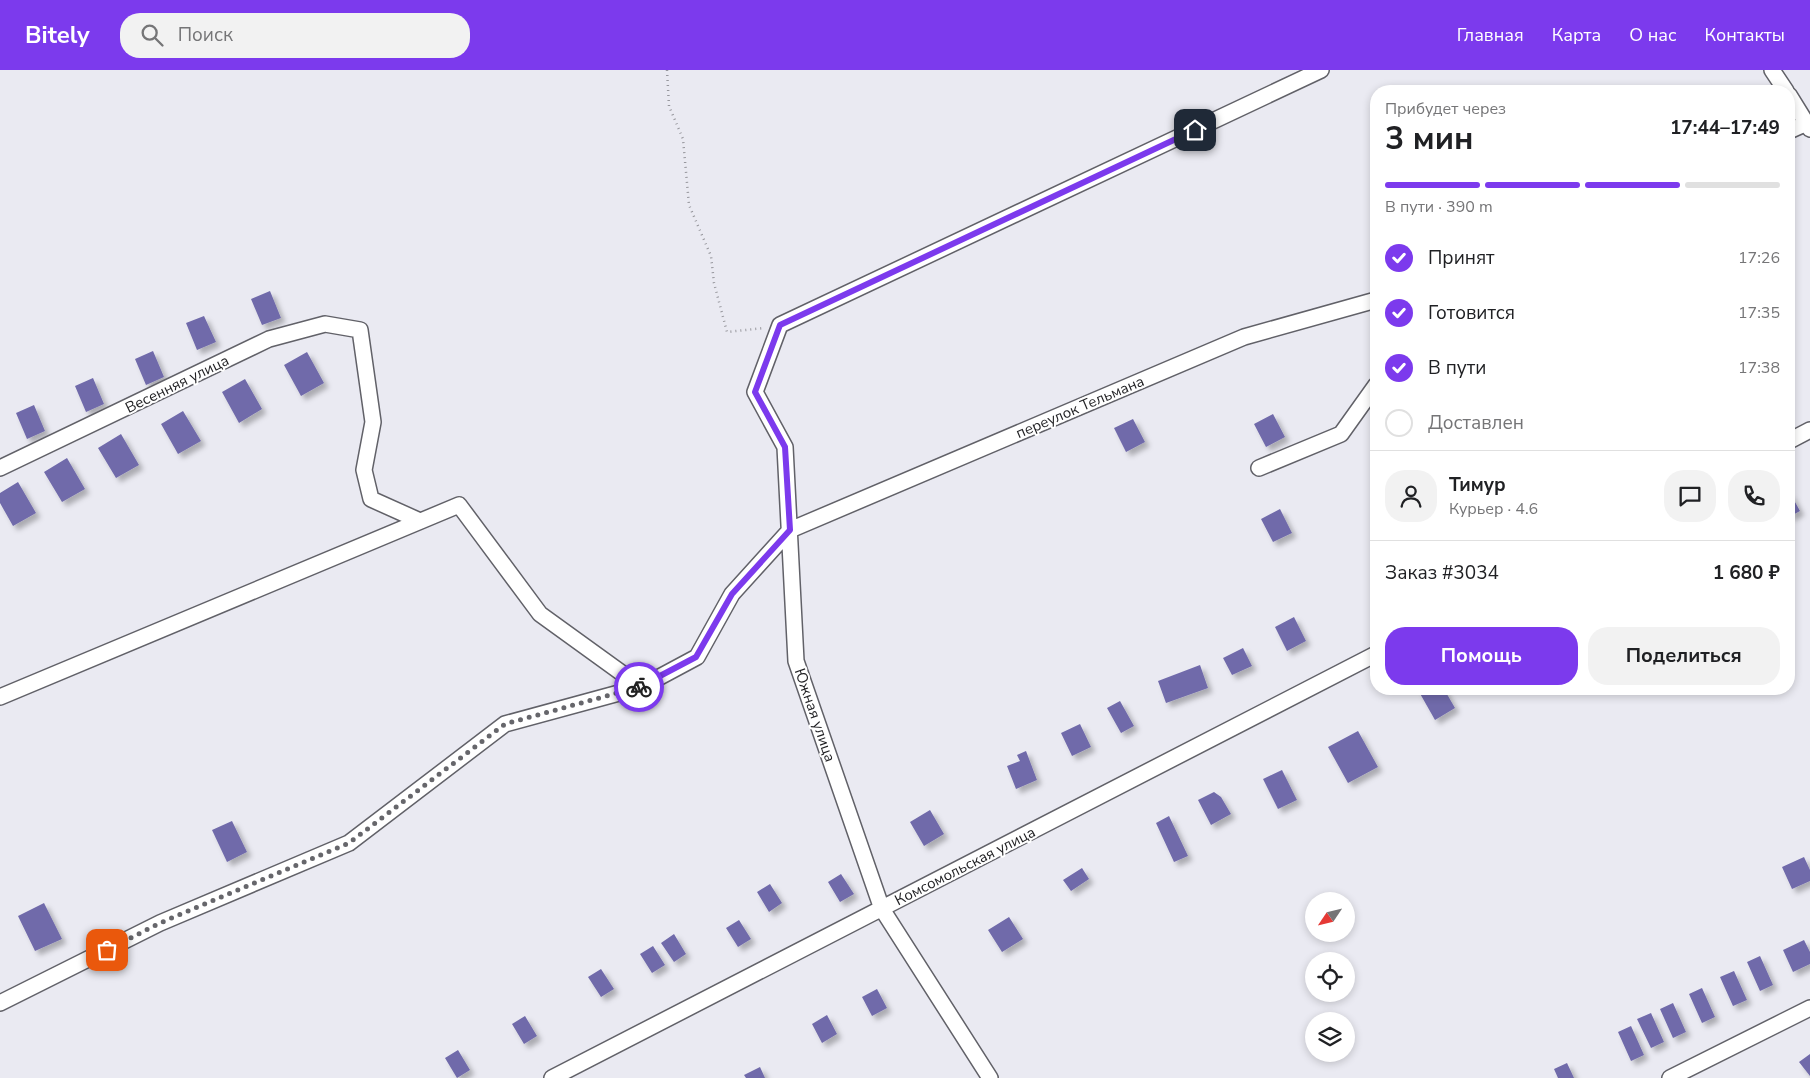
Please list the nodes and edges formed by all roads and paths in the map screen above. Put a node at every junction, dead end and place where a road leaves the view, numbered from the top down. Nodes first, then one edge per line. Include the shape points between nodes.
1 (667, 70) edge
2 (1321, 70) edge
3 (1772, 70) edge
4 (1782, 85) edge
5 (1795, 105) edge
6 (1808, 126) edge
7 (1795, 129) edge
8 (1370, 306) edge
9 (780, 325) junction
10 (1370, 393) edge
11 (1810, 430) edge
12 (1795, 438) edge
13 (0, 468) edge
14 (1259, 468) dead end
15 (420, 521) junction
16 (790, 530) junction
17 (1370, 657) edge
18 (641, 687) junction
19 (0, 697) edge
20 (882, 909) junction
21 (0, 1003) edge
22 (1810, 1008) edge
23 (552, 1078) edge
24 (990, 1078) edge
25 (1670, 1078) edge

1 - 9 path via 669,106 683,139 689,205 711,256 714,284 727,332
2 - 9 street
3 - 4 street
5 - 6 street
6 - 7 street
8 - 16 street, переулок Тельмана via 1244,337
9 - 16 street, Южная улица via 755,392 785,447
10 - 14 street via 1341,434
11 - 12 street
13 - 15 street, Весенняя улица via 270,339 325,324 360,330 373,422 364,470 370,499
15 - 18 street via 460,505 540,614
15 - 19 street
16 - 18 street via 732,594 696,657
16 - 20 street, Южная улица via 796,661
17 - 20 street, Комсомольская улица
18 - 21 street via 505,724 349,843 160,923
20 - 23 street, Комсомольская улица
20 - 24 street, Южная улица
22 - 25 street

